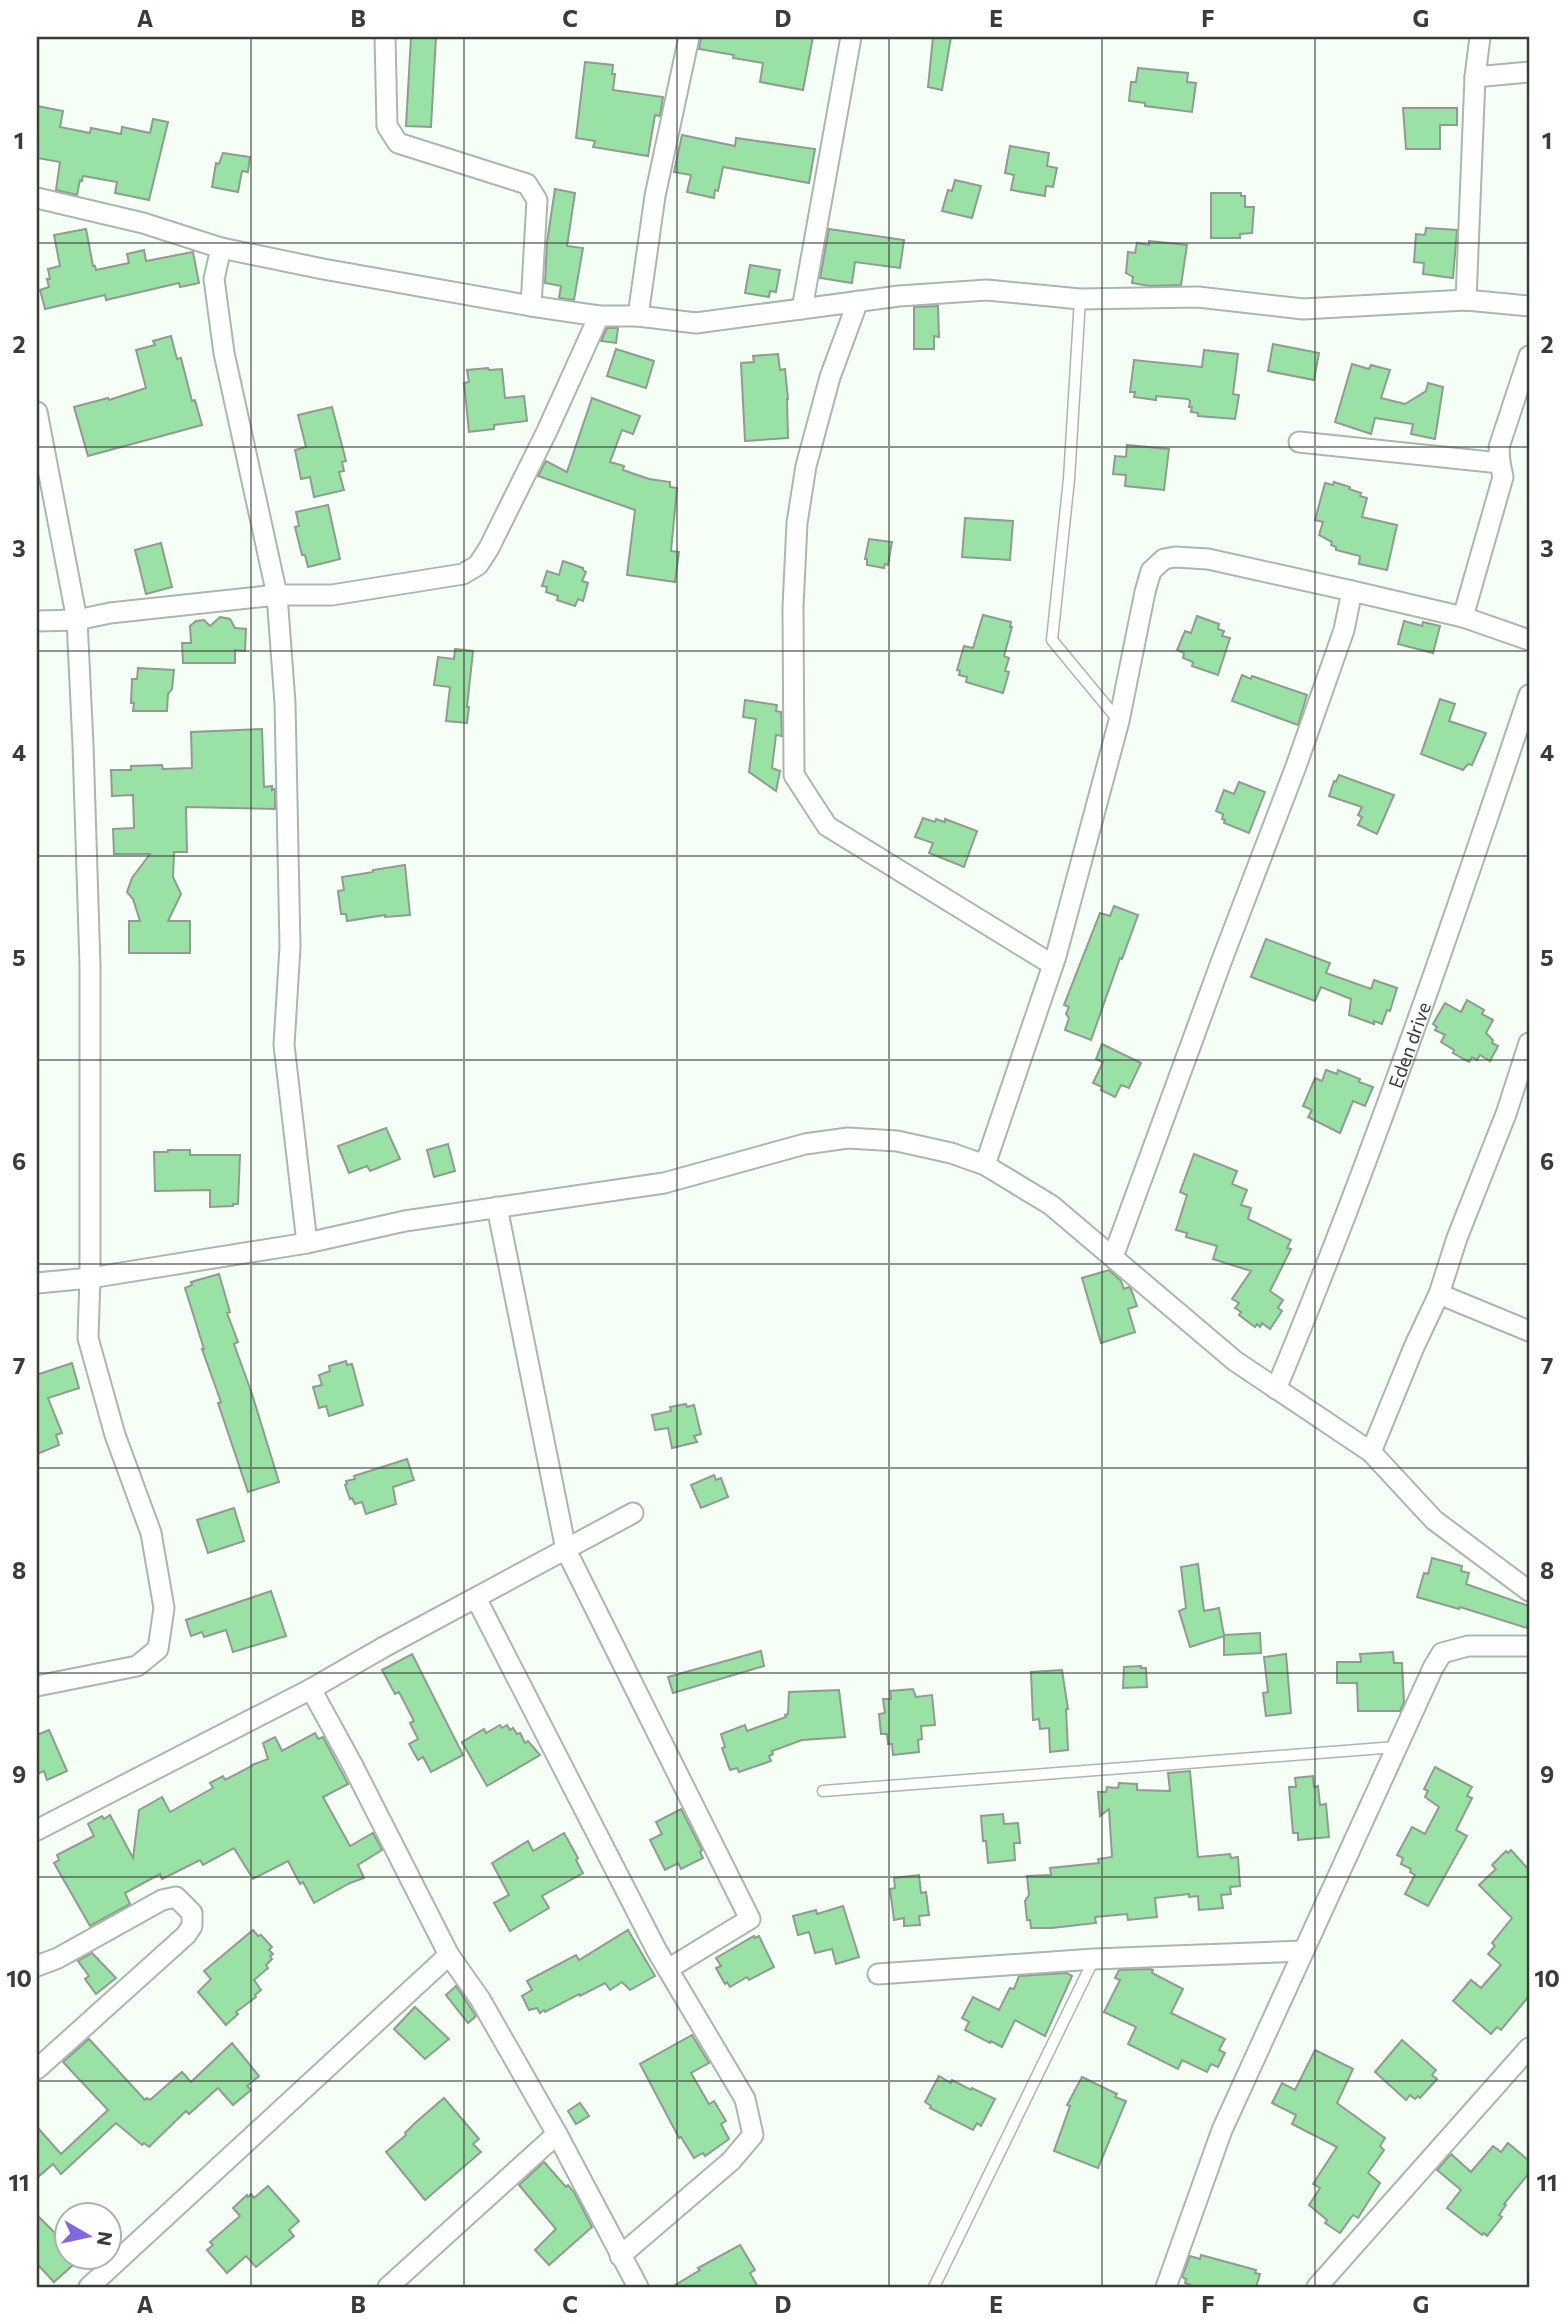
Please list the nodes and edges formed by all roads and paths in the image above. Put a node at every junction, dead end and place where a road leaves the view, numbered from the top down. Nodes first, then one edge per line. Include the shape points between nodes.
1 (385, 37) edge
2 (689, 37) edge
3 (851, 37) edge
4 (1480, 37) edge
5 (1529, 72) edge
6 (1475, 77) junction
7 (37, 198) edge
8 (221, 248) junction
9 (1080, 299) junction
10 (1466, 300) junction
11 (858, 301) junction
12 (531, 306) junction
13 (1529, 306) edge
14 (802, 309) junction
15 (599, 316) junction
16 (638, 316) junction
17 (1529, 356) edge
18 (37, 412) edge
19 (1299, 442) dead end
20 (1500, 463) junction
21 (1352, 592) junction
22 (277, 595) junction
23 (1463, 617) junction
24 (77, 620) junction
25 (37, 621) edge
26 (1529, 640) edge
27 (1529, 695) edge
28 (1119, 721) junction
29 (1053, 965) junction
30 (1529, 1042) edge
31 (985, 1165) junction
32 (497, 1208) junction
33 (307, 1243) junction
34 (1113, 1257) junction
35 (90, 1278) junction
36 (37, 1283) edge
37 (1439, 1294) junction
38 (1529, 1331) edge
39 (1276, 1389) junction
40 (1371, 1452) junction
41 (633, 1513) dead end
42 (566, 1550) junction
43 (1529, 1591) edge
44 (477, 1598) junction
45 (1529, 1646) edge
46 (37, 1686) edge
47 (311, 1689) junction
48 (1397, 1747) junction
49 (823, 1791) dead end
50 (37, 1830) edge
51 (1304, 1951) junction
52 (449, 1955) junction
53 (1094, 1959) junction
54 (37, 1966) edge
55 (668, 1969) junction
56 (878, 1974) dead end
57 (1529, 2048) edge
58 (37, 2069) edge
59 (557, 2134) junction
60 (620, 2256) junction
61 (89, 2287) edge
62 (388, 2287) edge
63 (638, 2287) edge
64 (934, 2287) edge
65 (1166, 2287) edge
66 (1317, 2287) edge

1 - 12 street via 387,126 398,144 527,184 537,200
2 - 16 street via 656,196
3 - 14 street
4 - 6 street
5 - 6 street
6 - 10 street
7 - 8 street via 143,223
8 - 12 street
8 - 22 street via 214,279 224,353
9 - 10 street via 1198,297 1303,309
9 - 11 street via 987,290
9 - 28 lane via 1069,479 1052,640
10 - 13 street
11 - 14 street
11 - 29 street via 830,377 806,466 797,523 794,775 827,826
12 - 15 street
14 - 16 street via 696,323
15 - 16 street
15 - 22 street via 478,565 463,575 438,580 332,595
17 - 20 street via 1499,447
18 - 24 street
19 - 20 street
20 - 23 street via 1503,477
21 - 23 street
21 - 28 street via 1208,559 1164,559 1151,571 1145,592
21 - 34 street via 1344,630 1300,756
22 - 24 street
22 - 33 street via 285,703 290,934 284,1045
23 - 26 street
24 - 25 street
24 - 35 street via 90,966
27 - 39 street, Eden drive via 1375,1138
28 - 29 street
29 - 31 street
30 - 37 street
31 - 32 street via 897,1141 848,1138 805,1144 664,1183
31 - 34 street via 1051,1205
32 - 33 street via 405,1221
32 - 42 street
33 - 35 street
34 - 39 street via 1235,1361
35 - 36 street
35 - 46 street via 88,1338 115,1435 151,1533 164,1608 158,1649 136,1666
37 - 38 street
37 - 40 street
39 - 40 street
40 - 43 street via 1434,1520
41 - 42 street
42 - 44 street
42 - 55 street via 750,1919
44 - 47 street
44 - 55 street
45 - 48 street via 1468,1646 1442,1653
47 - 50 street
47 - 52 street
48 - 49 lane
48 - 51 street
51 - 53 street
51 - 65 street via 1222,2130
52 - 59 street via 480,1998
52 - 61 street
53 - 56 street
53 - 64 lane
54 - 58 street via 162,1899 176,1897 192,1913 186,1935
55 - 60 street via 745,2099 753,2135 731,2161
57 - 66 street
59 - 60 street
59 - 62 street
60 - 63 street

